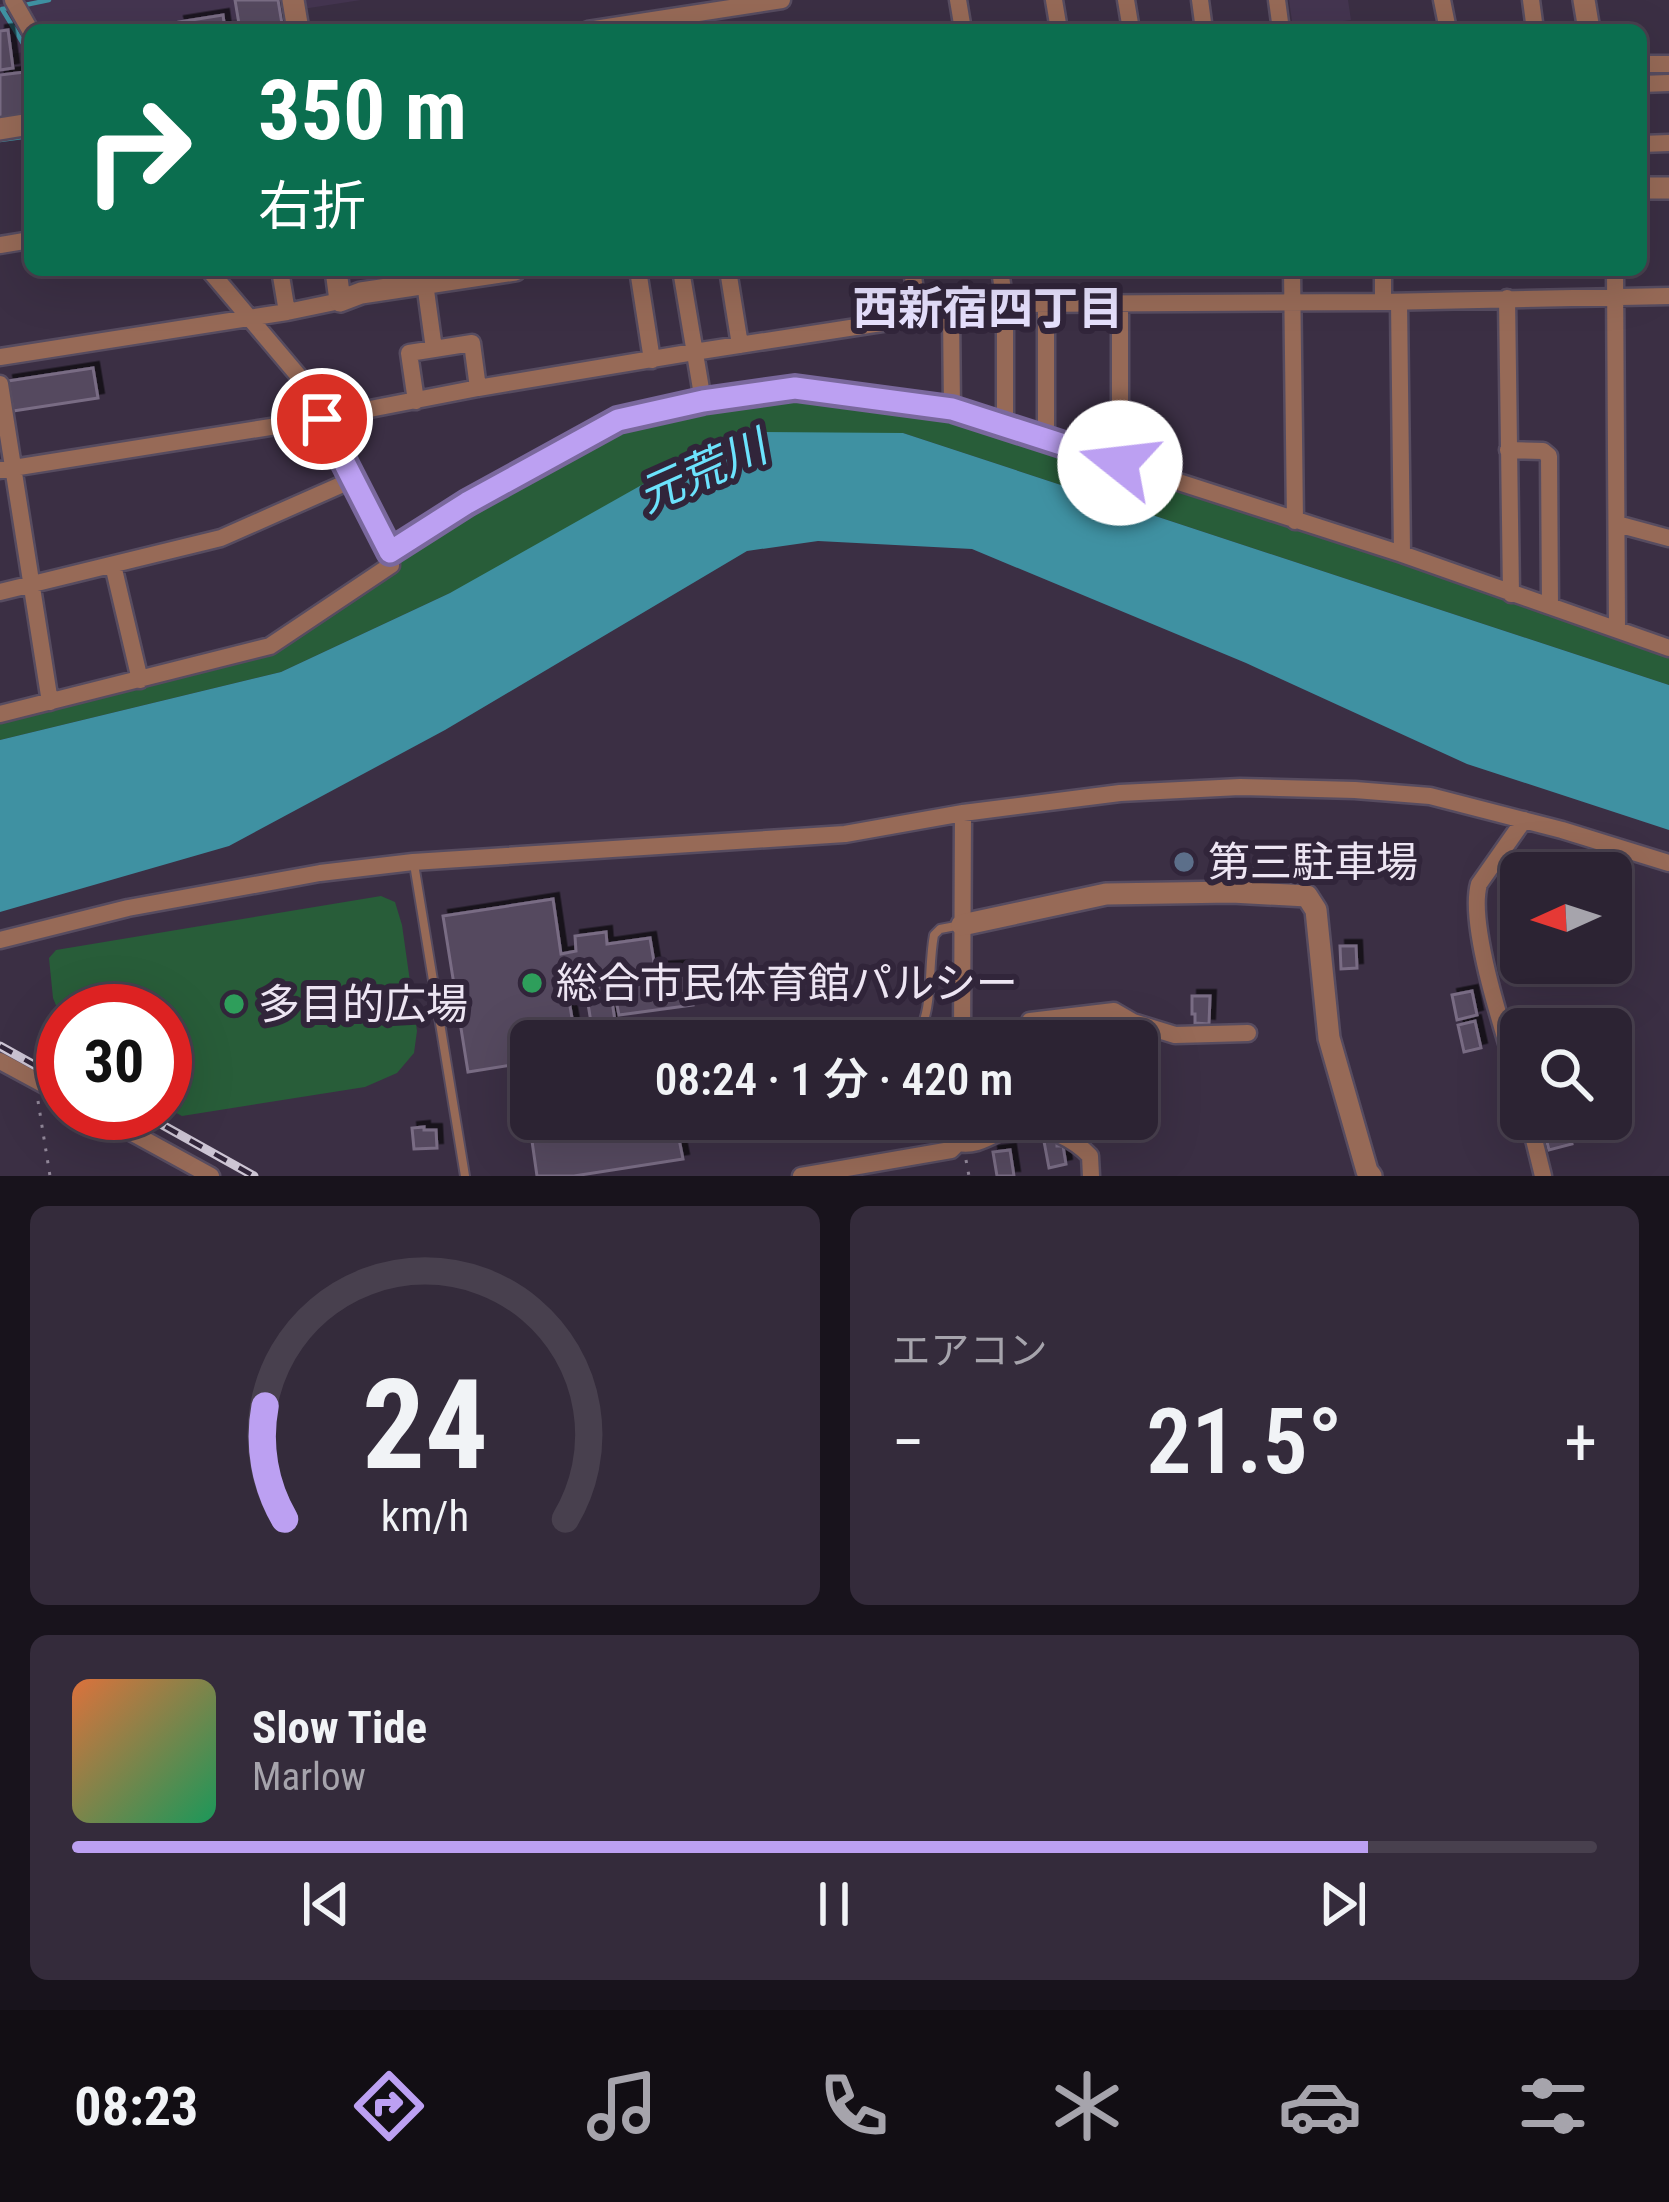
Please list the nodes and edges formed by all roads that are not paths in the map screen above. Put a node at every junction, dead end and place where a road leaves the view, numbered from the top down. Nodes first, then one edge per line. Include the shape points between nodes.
1 (782, 0) edge
2 (740, 3) edge
3 (652, 24) edge
4 (214, 276) edge
5 (281, 276) edge
6 (336, 276) edge
7 (476, 276) edge
8 (639, 276) edge
9 (683, 276) edge
10 (729, 276) edge
11 (913, 276) edge
12 (1001, 276) edge
13 (1292, 276) edge
14 (1384, 276) edge
15 (1615, 276) edge
16 (425, 284) junction
17 (1669, 296) edge
18 (1615, 297) junction
19 (1507, 298) junction
20 (1292, 300) junction
21 (340, 301) junction
22 (1391, 302) junction
23 (1120, 303) junction
24 (1005, 304) junction
25 (1046, 304) junction
26 (951, 311) junction
27 (287, 313) junction
28 (919, 317) junction
29 (251, 318) junction
30 (740, 345) junction
31 (434, 349) junction
32 (694, 352) junction
33 (0, 357) edge
34 (652, 360) junction
35 (0, 384) edge
36 (478, 388) junction
37 (416, 401) junction
38 (703, 401) junction
39 (952, 409) junction
40 (322, 419) junction
41 (1005, 426) junction
42 (1046, 441) junction
43 (1508, 450) junction
44 (1120, 463) junction
45 (6, 469) edge
46 (352, 480) junction
47 (1295, 521) junction
48 (1617, 524) junction
49 (1669, 538) edge
50 (390, 552) junction
51 (1402, 554) junction
52 (113, 565) junction
53 (32, 584) junction
54 (0, 592) edge
55 (1511, 594) junction
56 (1550, 606) junction
57 (1618, 629) junction
58 (1669, 648) edge
59 (140, 680) junction
60 (50, 702) junction
61 (0, 714) edge
62 (963, 813) junction
63 (1524, 820) junction
64 (413, 862) junction
65 (1669, 863) edge
66 (962, 925) junction
67 (0, 940) edge
68 (1500, 1013) edge
69 (925, 1020) edge
70 (962, 1020) edge
71 (1038, 1020) edge
72 (1129, 1020) edge
73 (1158, 1030) edge
74 (1248, 1033) dead end
75 (0, 1061) edge
76 (36, 1080) edge
77 (145, 1140) edge
78 (958, 1140) edge
79 (983, 1140) edge
80 (1069, 1140) edge
81 (1534, 1140) edge
82 (958, 1143) junction
83 (211, 1176) edge
84 (465, 1176) edge
85 (801, 1176) edge
86 (1091, 1176) edge
87 (1371, 1176) edge
88 (1543, 1176) edge

1 - 2 street
2 - 3 street
4 - 29 street
5 - 27 street
6 - 21 street
7 - 16 street
8 - 34 street
9 - 32 street
10 - 30 street
11 - 28 street
12 - 24 street
13 - 20 street
14 - 22 street
15 - 18 street
16 - 21 street
16 - 31 street
17 - 18 street
18 - 19 street
18 - 48 street
19 - 22 street
19 - 43 street
20 - 22 street
20 - 23 street
20 - 47 street
21 - 27 street
22 - 51 street
23 - 25 street
23 - 44 street
24 - 25 street
24 - 26 street
24 - 41 street
25 - 42 street
26 - 28 street
26 - 39 street
27 - 29 street
28 - 30 street
29 - 33 street
29 - 40 street via 307,386
30 - 32 street
31 - 36 street via 472,343
31 - 37 street via 409,353
32 - 34 street
32 - 38 street
34 - 36 street
35 - 45 street
36 - 37 street
37 - 40 street
38 - 39 street via 795,388
38 - 50 street via 618,420
39 - 41 street
40 - 45 street
40 - 46 street
41 - 42 street
42 - 44 street
43 - 55 street
43 - 56 street via 1550,456
44 - 47 street
45 - 53 street
46 - 50 street
46 - 52 street via 220,538
47 - 51 street
48 - 49 street
48 - 57 street
50 - 59 street via 391,565 270,646
51 - 55 street
52 - 53 street
52 - 59 street
53 - 54 street
53 - 60 street
55 - 56 street
56 - 57 street
57 - 58 street
59 - 60 street
60 - 61 street
62 - 63 street via 1240,787 1430,796
62 - 64 street via 845,834
62 - 66 street
63 - 65 street
63 - 68 street via 1476,895
64 - 67 street via 217,891
64 - 84 lane
66 - 69 lane via 934,935
66 - 70 street
66 - 87 street via 1106,894 1307,896 1316,910 1329,1038
71 - 72 street via 1114,1011
73 - 74 street
75 - 76 street
77 - 83 street
78 - 82 street
79 - 82 street
80 - 86 street via 1090,1156
81 - 88 street
82 - 85 street via 940,1154

